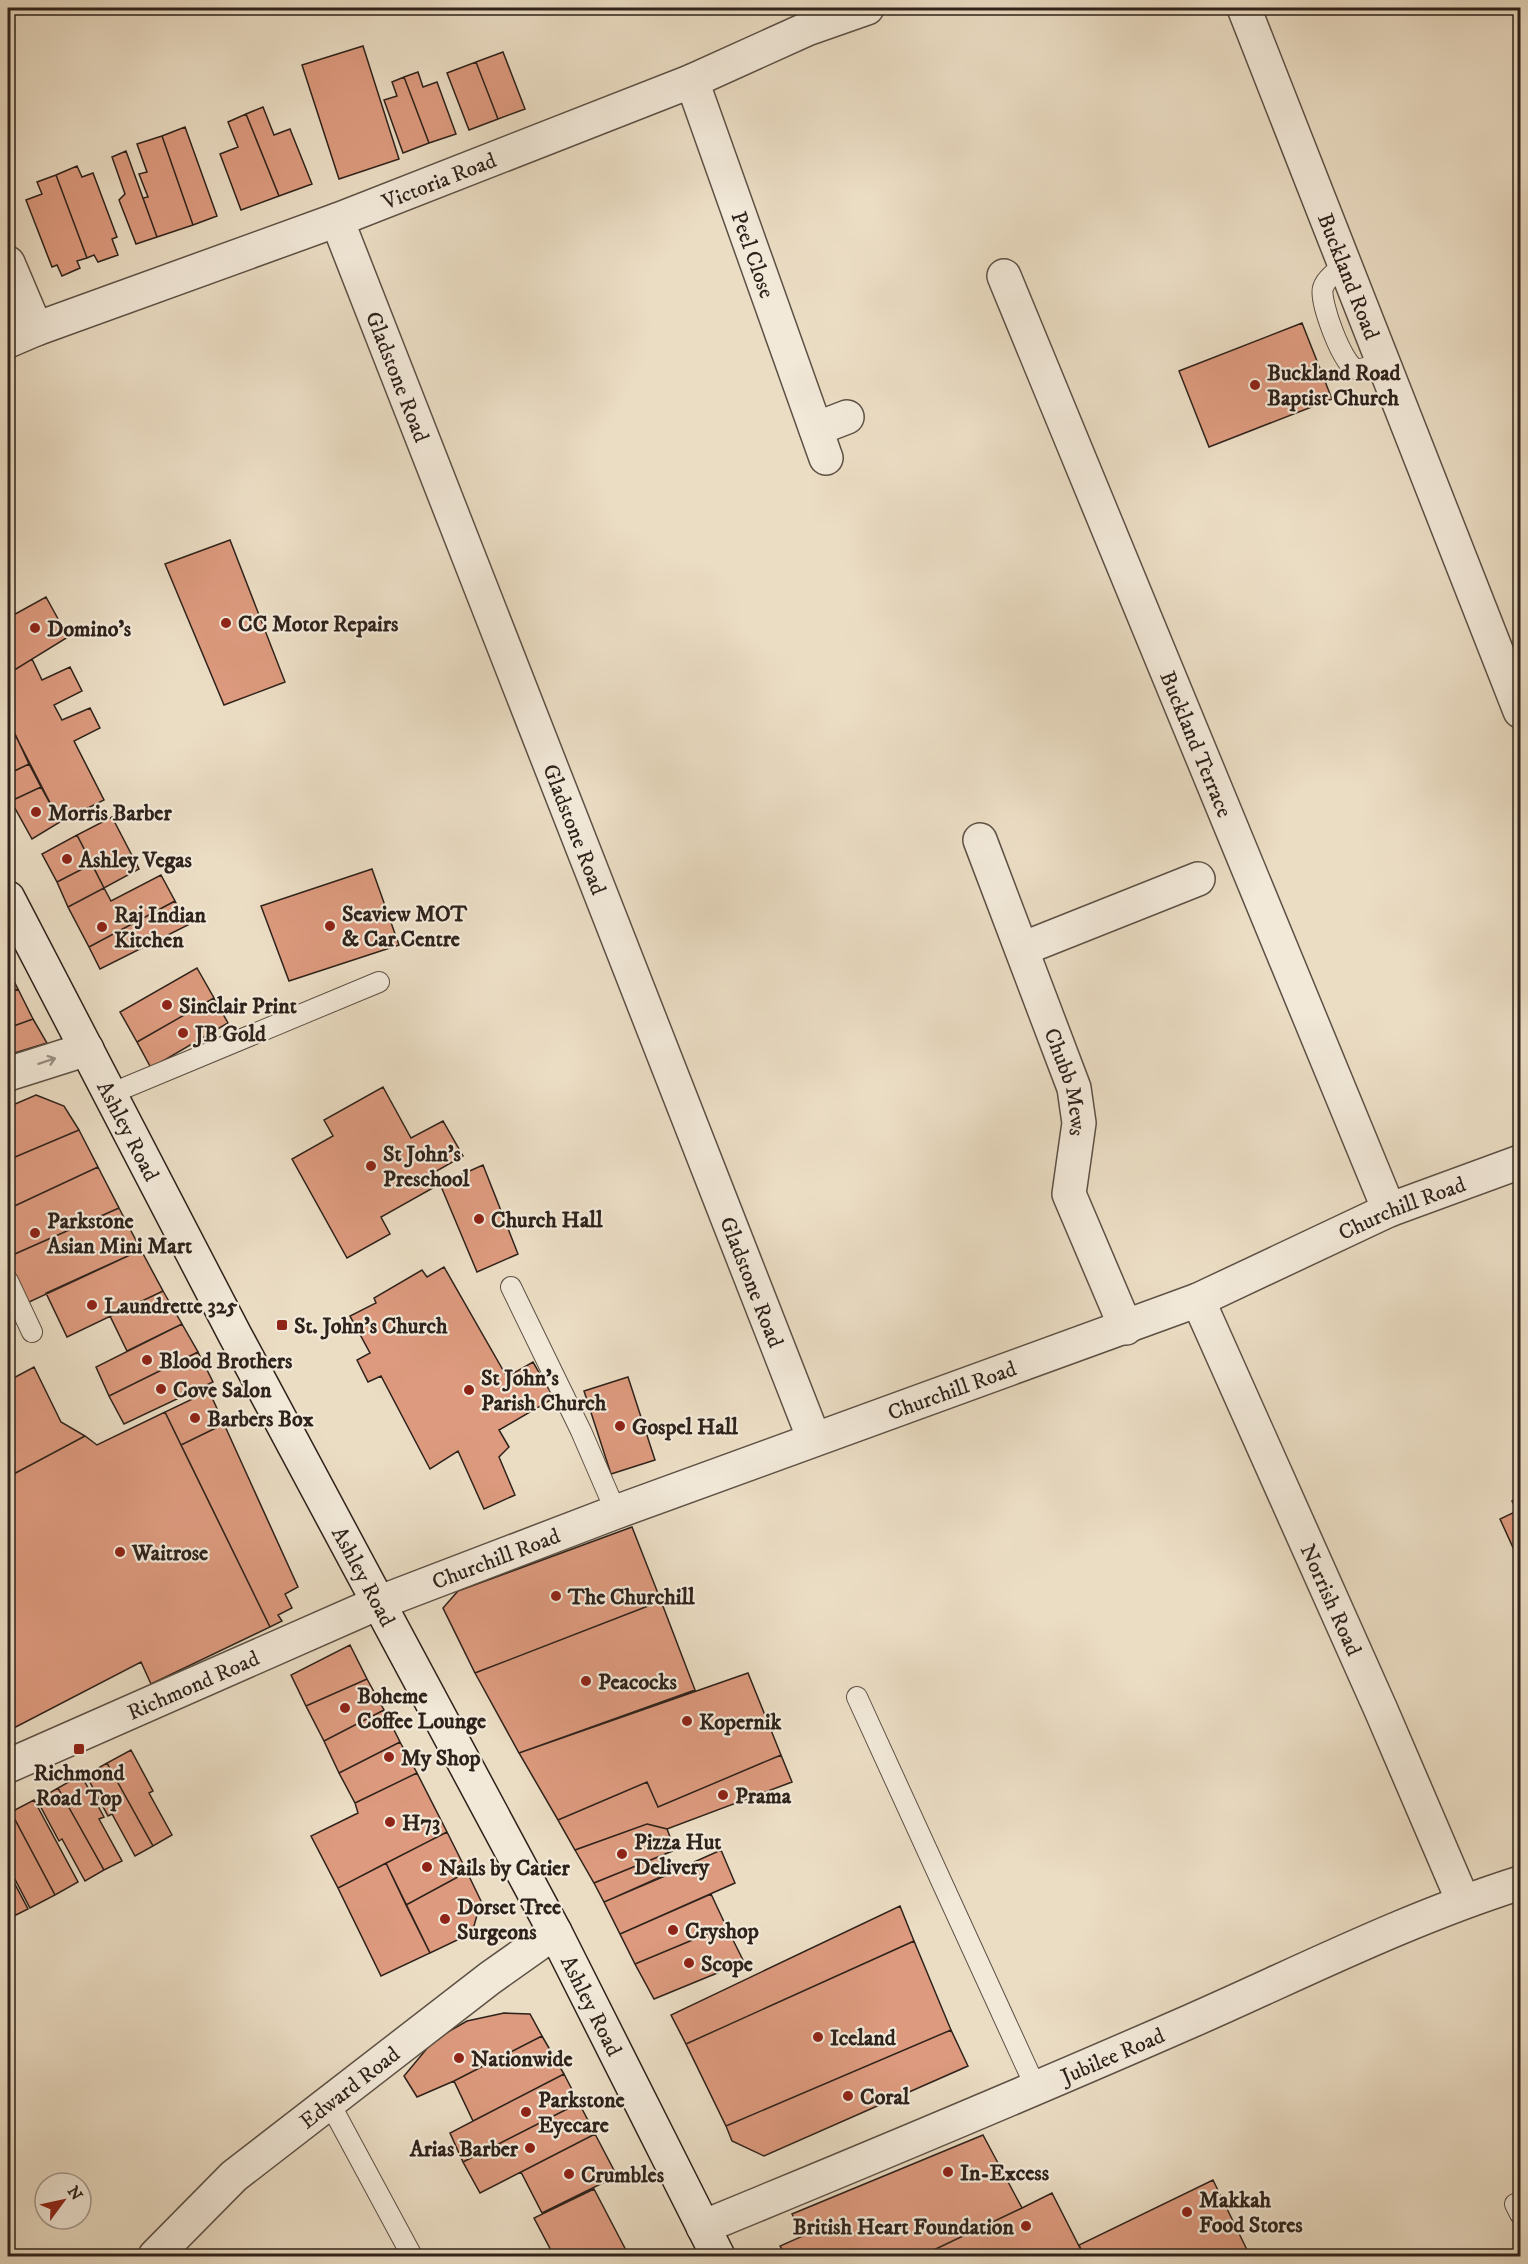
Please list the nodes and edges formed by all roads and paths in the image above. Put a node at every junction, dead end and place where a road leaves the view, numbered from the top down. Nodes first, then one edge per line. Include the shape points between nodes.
1 (867, 8) edge
2 (1244, 8) edge
3 (803, 18) edge
4 (692, 81) junction
5 (337, 220) junction
6 (8, 263) edge
7 (1004, 276) dead end
8 (22, 335) edge
9 (847, 417) dead end
10 (1521, 711) edge
11 (980, 840) dead end
12 (1198, 879) dead end
13 (8, 898) edge
14 (1022, 949) junction
15 (379, 982) dead end
16 (87, 1048) junction
17 (8, 1074) edge
18 (110, 1094) junction
19 (1521, 1162) edge
20 (1389, 1210) junction
21 (8, 1281) edge
22 (511, 1287) dead end
23 (1198, 1300) junction
24 (1126, 1328) junction
25 (32, 1332) dead end
26 (814, 1439) junction
27 (616, 1512) junction
28 (378, 1603) junction
29 (857, 1697) dead end
30 (8, 1766) edge
31 (1521, 1883) edge
32 (1463, 1901) junction
33 (555, 1932) junction
34 (1036, 2088) junction
35 (329, 2102) junction
36 (703, 2227) junction
37 (154, 2256) edge
38 (412, 2256) edge
39 (718, 2256) edge

1 - 3 street, Victoria Road
2 - 10 street, Buckland Road
3 - 4 street, Victoria Road
4 - 5 street, Victoria Road
4 - 9 street, Peel Close via 821,443
5 - 8 street, Victoria Road
5 - 26 street, Gladstone Road
6 - 8 street
7 - 20 street, Buckland Terrace
11 - 14 street, Chubb Mews
12 - 14 street
13 - 16 street, Ashley Road
14 - 24 street, Chubb Mews via 1074,1088 1079,1123 1069,1194
15 - 18 lane
17 -> 16 street
16 - 18 street, Ashley Road
18 - 28 street, Ashley Road
19 - 20 street, Churchill Road
20 - 23 street, Churchill Road
21 - 25 lane
22 - 27 lane
23 - 24 street, Churchill Road
23 - 32 street, Norrish Road
24 - 26 street, Churchill Road
26 - 27 street, Churchill Road
27 - 28 street, Churchill Road
28 - 30 street, Richmond Road
28 - 33 street, Ashley Road
29 - 34 lane
31 - 32 street, Jubilee Road
32 - 34 street, Jubilee Road
33 - 35 street, Edward Road
33 - 36 street, Ashley Road
34 - 36 street, Jubilee Road
35 - 37 street, Edward Road via 234,2176
35 - 38 lane
36 - 39 street, Ashley Road

